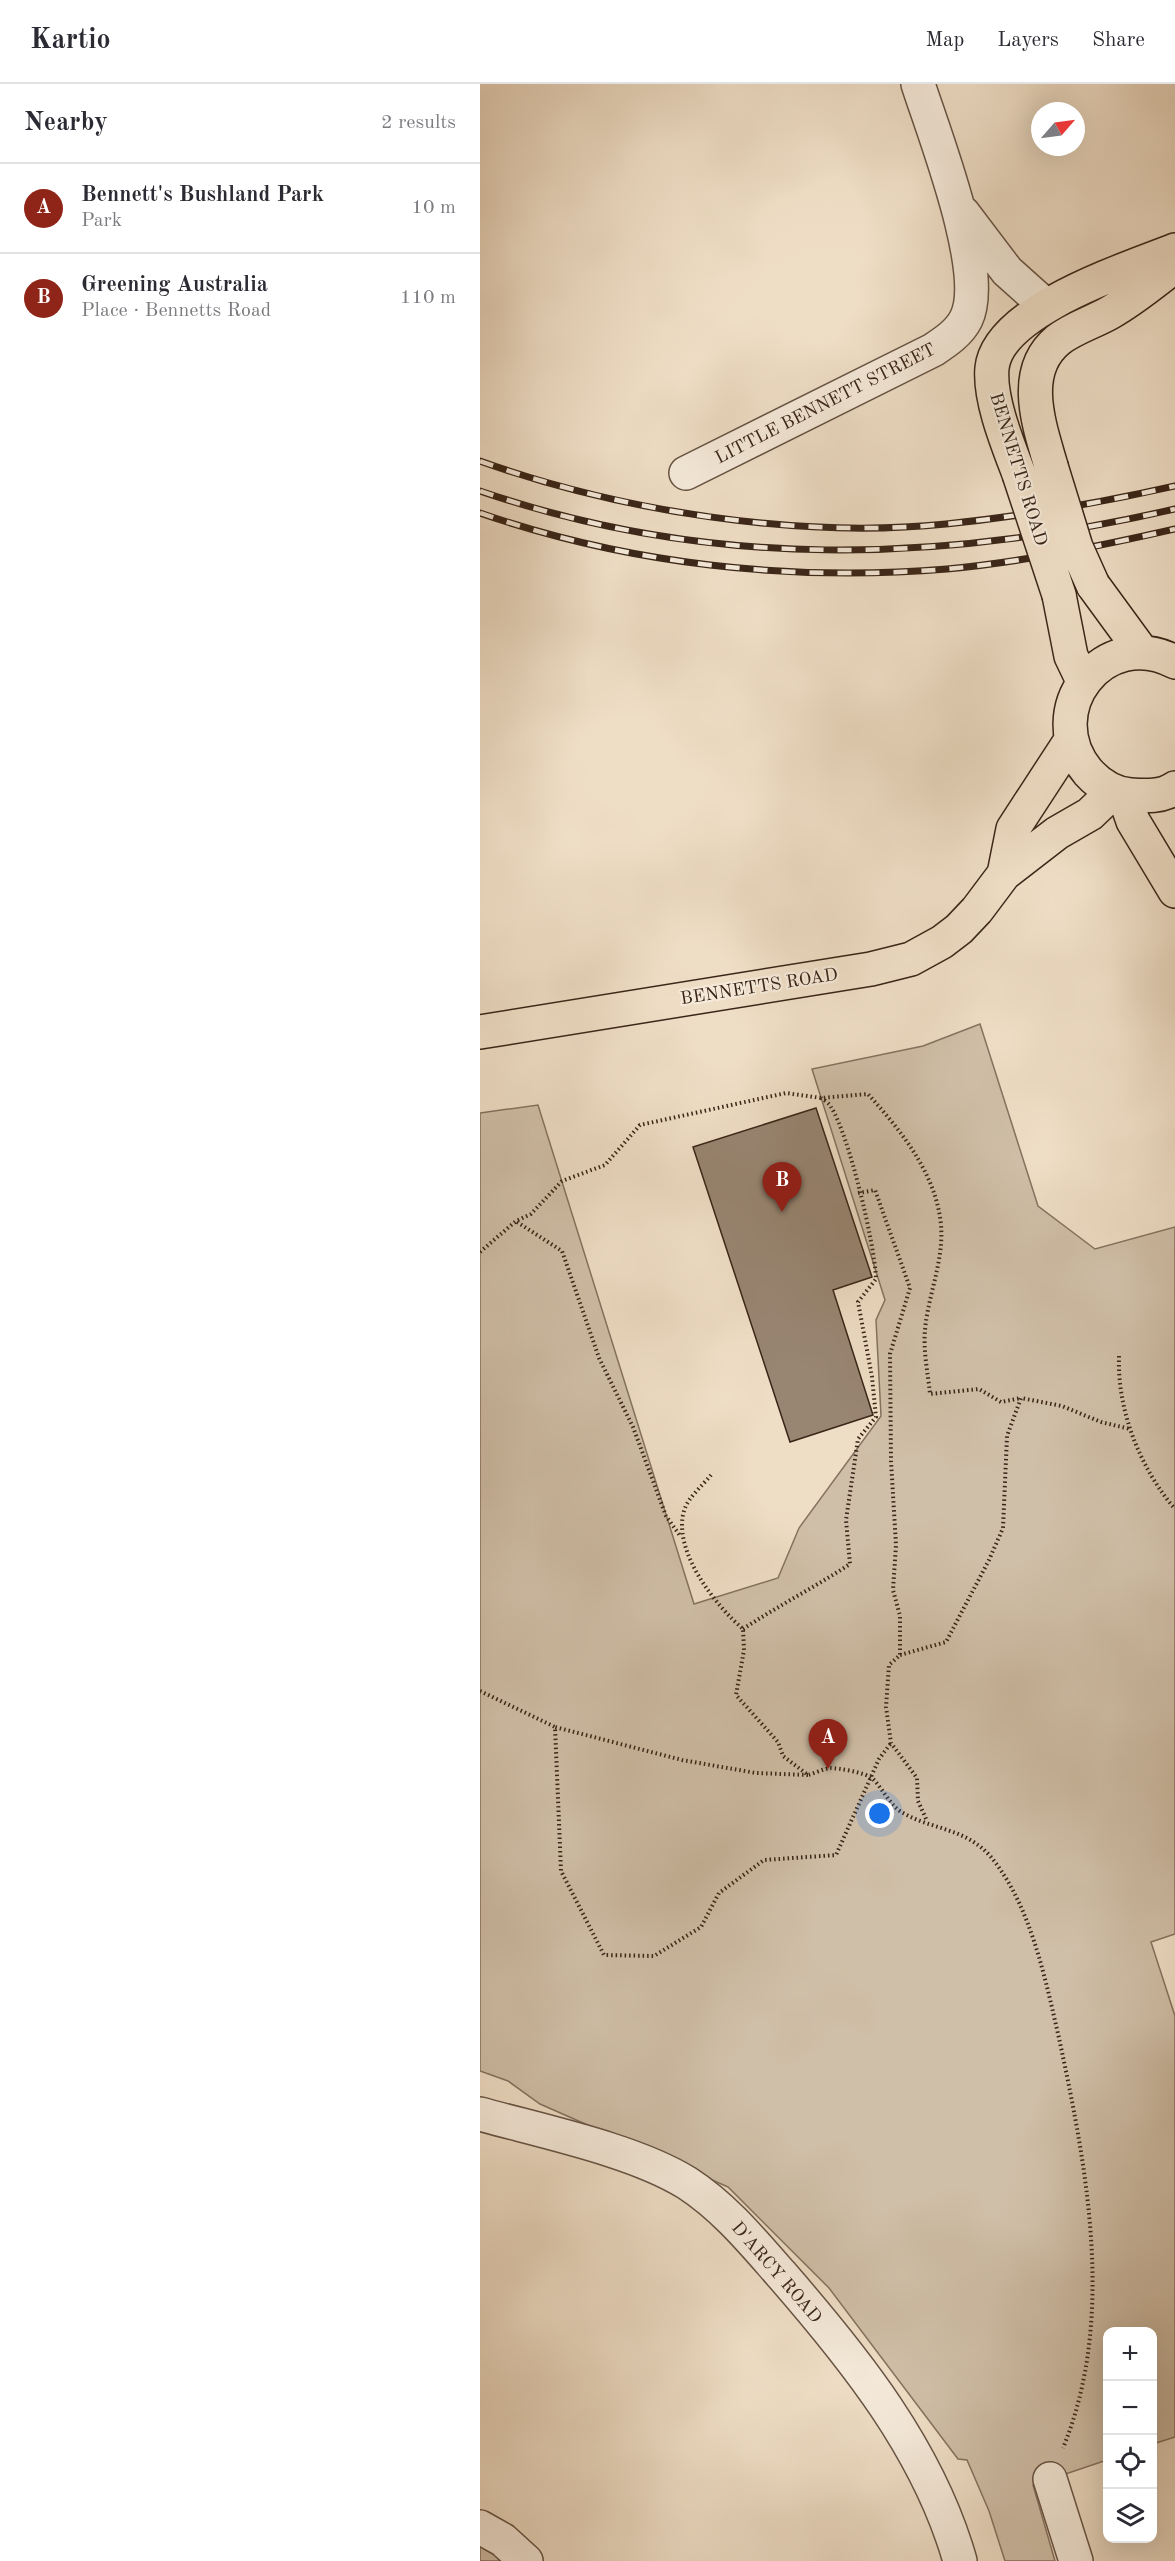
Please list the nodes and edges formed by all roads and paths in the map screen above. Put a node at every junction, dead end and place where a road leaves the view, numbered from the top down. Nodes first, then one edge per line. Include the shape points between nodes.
1 (918, 84) edge
2 (957, 205) junction
3 (1175, 250) edge
4 (1175, 266) edge
5 (1046, 306) junction
6 (686, 473) dead end
7 (1164, 655) edge
8 (1083, 681) junction
9 (1071, 740) junction
10 (1175, 788) edge
11 (1119, 793) junction
12 (1004, 874) junction
13 (1175, 891) edge
14 (480, 1032) edge
15 (821, 1098) junction
16 (858, 1193) junction
17 (516, 1221) junction
18 (480, 1252) edge
19 (1119, 1356) dead end
20 (1021, 1398) junction
21 (1130, 1429) junction
22 (711, 1475) dead end
23 (1175, 1509) edge
24 (681, 1538) junction
25 (743, 1629) junction
26 (900, 1655) junction
27 (480, 1691) edge
28 (555, 1727) junction
29 (891, 1743) junction
30 (808, 1774) junction
31 (871, 1777) junction
32 (928, 1822) junction
33 (480, 2114) edge
34 (1067, 2439) dead end
35 (1050, 2479) dead end
36 (480, 2527) edge
37 (526, 2561) edge
38 (960, 2561) edge
39 (1076, 2561) edge

1 - 2 street
2 - 5 street via 1007,271
2 - 6 street, LITTLE BENNETT STREET via 972,283 967,317 961,327 926,353
3 - 5 main road, BENNETTS ROAD
4 - 7 main road, BENNETTS ROAD, bridge via 1120,306 1059,340 1048,352 1037,376 1035,401 1076,546 1093,585
5 - 8 main road, BENNETTS ROAD, bridge via 1010,335 992,365 996,400 1059,595 1071,656
7 - 8 main road via 1120,655 1100,665
8 - 9 main road via 1069,720
9 - 11 main road via 1079,762 1094,779
9 - 12 main road, BENNETTS ROAD via 1013,829
10 - 11 main road via 1148,797
11 - 12 main road, BENNETTS ROAD via 1057,833
11 - 13 main road
12 - 14 main road, BENNETTS ROAD via 959,929 927,951 894,964
15 - 16 path via 831,1106
15 - 17 path via 786,1093 640,1125 605,1166 562,1181 531,1214
15 - 20 path via 868,1094 903,1133 928,1176 940,1224 938,1261 925,1330 930,1394 979,1389 1001,1402
16 - 25 path via 875,1258 876,1279 858,1302 876,1417 858,1439 846,1520 850,1564
16 - 26 path via 874,1190 910,1288 890,1354 896,1545 893,1590 900,1616
17 - 18 path
17 - 24 path via 562,1251 599,1358 633,1427 666,1516
19 - 21 path via 1118,1376
20 - 21 path via 1062,1406
20 - 26 path via 1007,1436 1003,1528 989,1560 946,1642
21 - 23 path via 1160,1491
22 - 24 path via 685,1508
24 - 25 path via 705,1588 724,1613
25 - 30 path via 744,1650 736,1695 778,1742 783,1756
26 - 29 path via 889,1665 886,1707
27 - 28 path
28 - 30 path via 682,1760 756,1773
28 - 31 path via 561,1871 604,1955 654,1956 701,1927 719,1893 764,1860 836,1854
29 - 31 path
29 - 32 path via 917,1778 918,1801
30 - 31 path via 830,1768
31 - 32 path via 901,1813
32 - 34 path via 971,1840 991,1857 1023,1910 1045,1976 1076,2115 1091,2216 1092,2307 1082,2384
33 - 38 street, D'ARCY ROAD via 631,2158 686,2182 714,2203 799,2295 883,2402 930,2482
35 - 39 street
36 - 37 street via 503,2540

